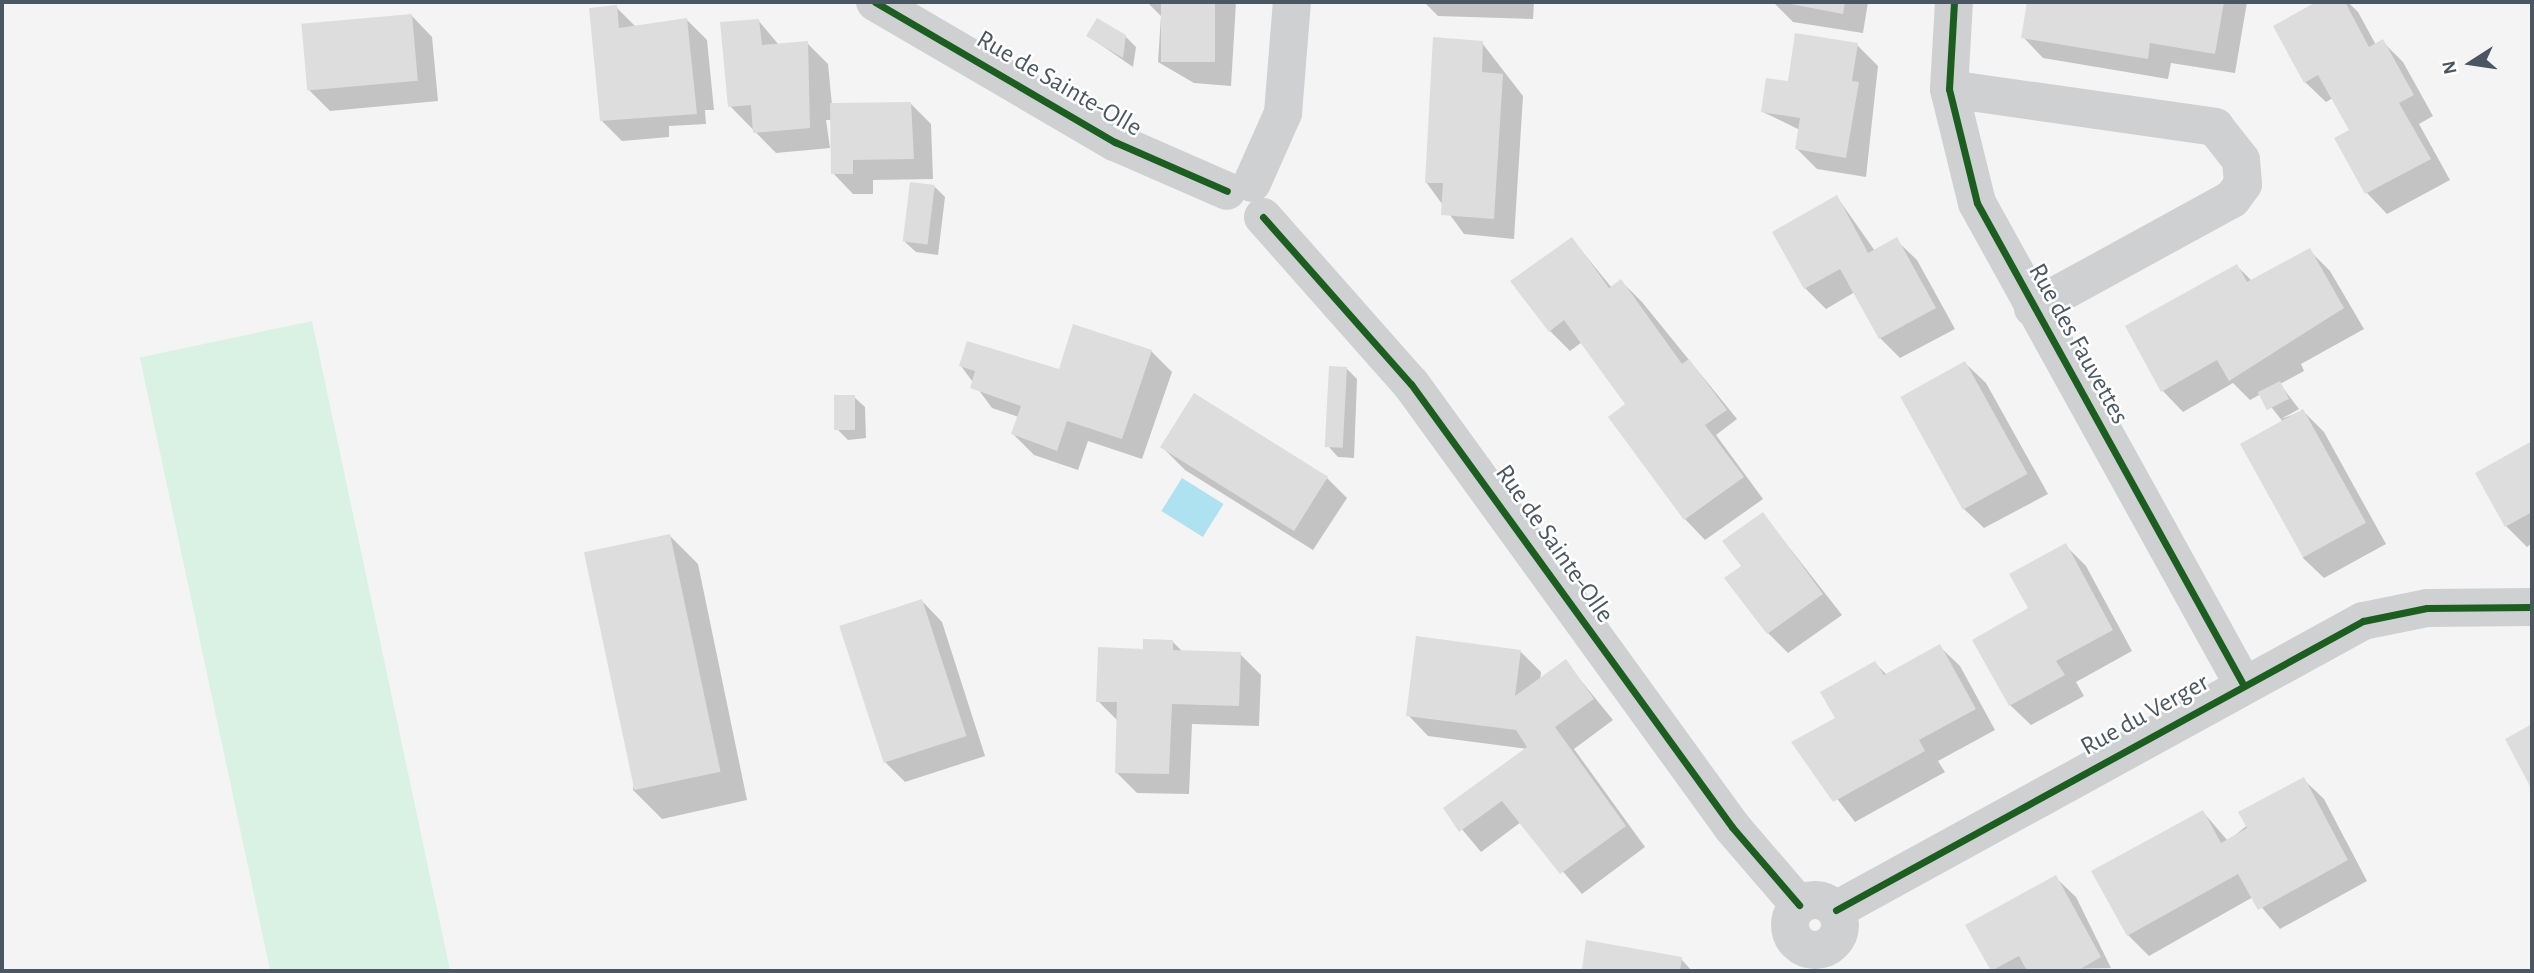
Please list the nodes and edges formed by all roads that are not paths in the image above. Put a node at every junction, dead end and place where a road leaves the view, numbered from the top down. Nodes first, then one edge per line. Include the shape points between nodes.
1 (875, 2) edge
2 (1292, 2) edge
3 (1954, 2) edge
4 (1949, 89) junction
5 (1247, 197) junction
6 (2033, 308) junction
7 (2532, 607) edge
8 (2243, 684) junction
9 (1799, 905) junction
10 (1836, 910) junction
11 (1832, 959) edge

1 - 5 street, Rue de Sainte-Olle via 1115,142
2 - 5 street via 1286,98
3 - 4 street, Rue des Fauvettes
4 - 6 street, Rue des Fauvettes via 1977,204
4 - 6 street, Rue des Fauvettes via 2214,128 2241,160 2243,184 2232,199
5 - 9 street, Rue de Sainte-Olle via 1411,384 1732,827
6 - 8 street, Rue des Fauvettes
7 - 8 street, Rue du Verger via 2385,615
8 - 10 street, Rue du Verger
9 - 10 street via 1823,900
9 - 11 street via 1790,927 1796,942
10 - 11 street via 1838,936

